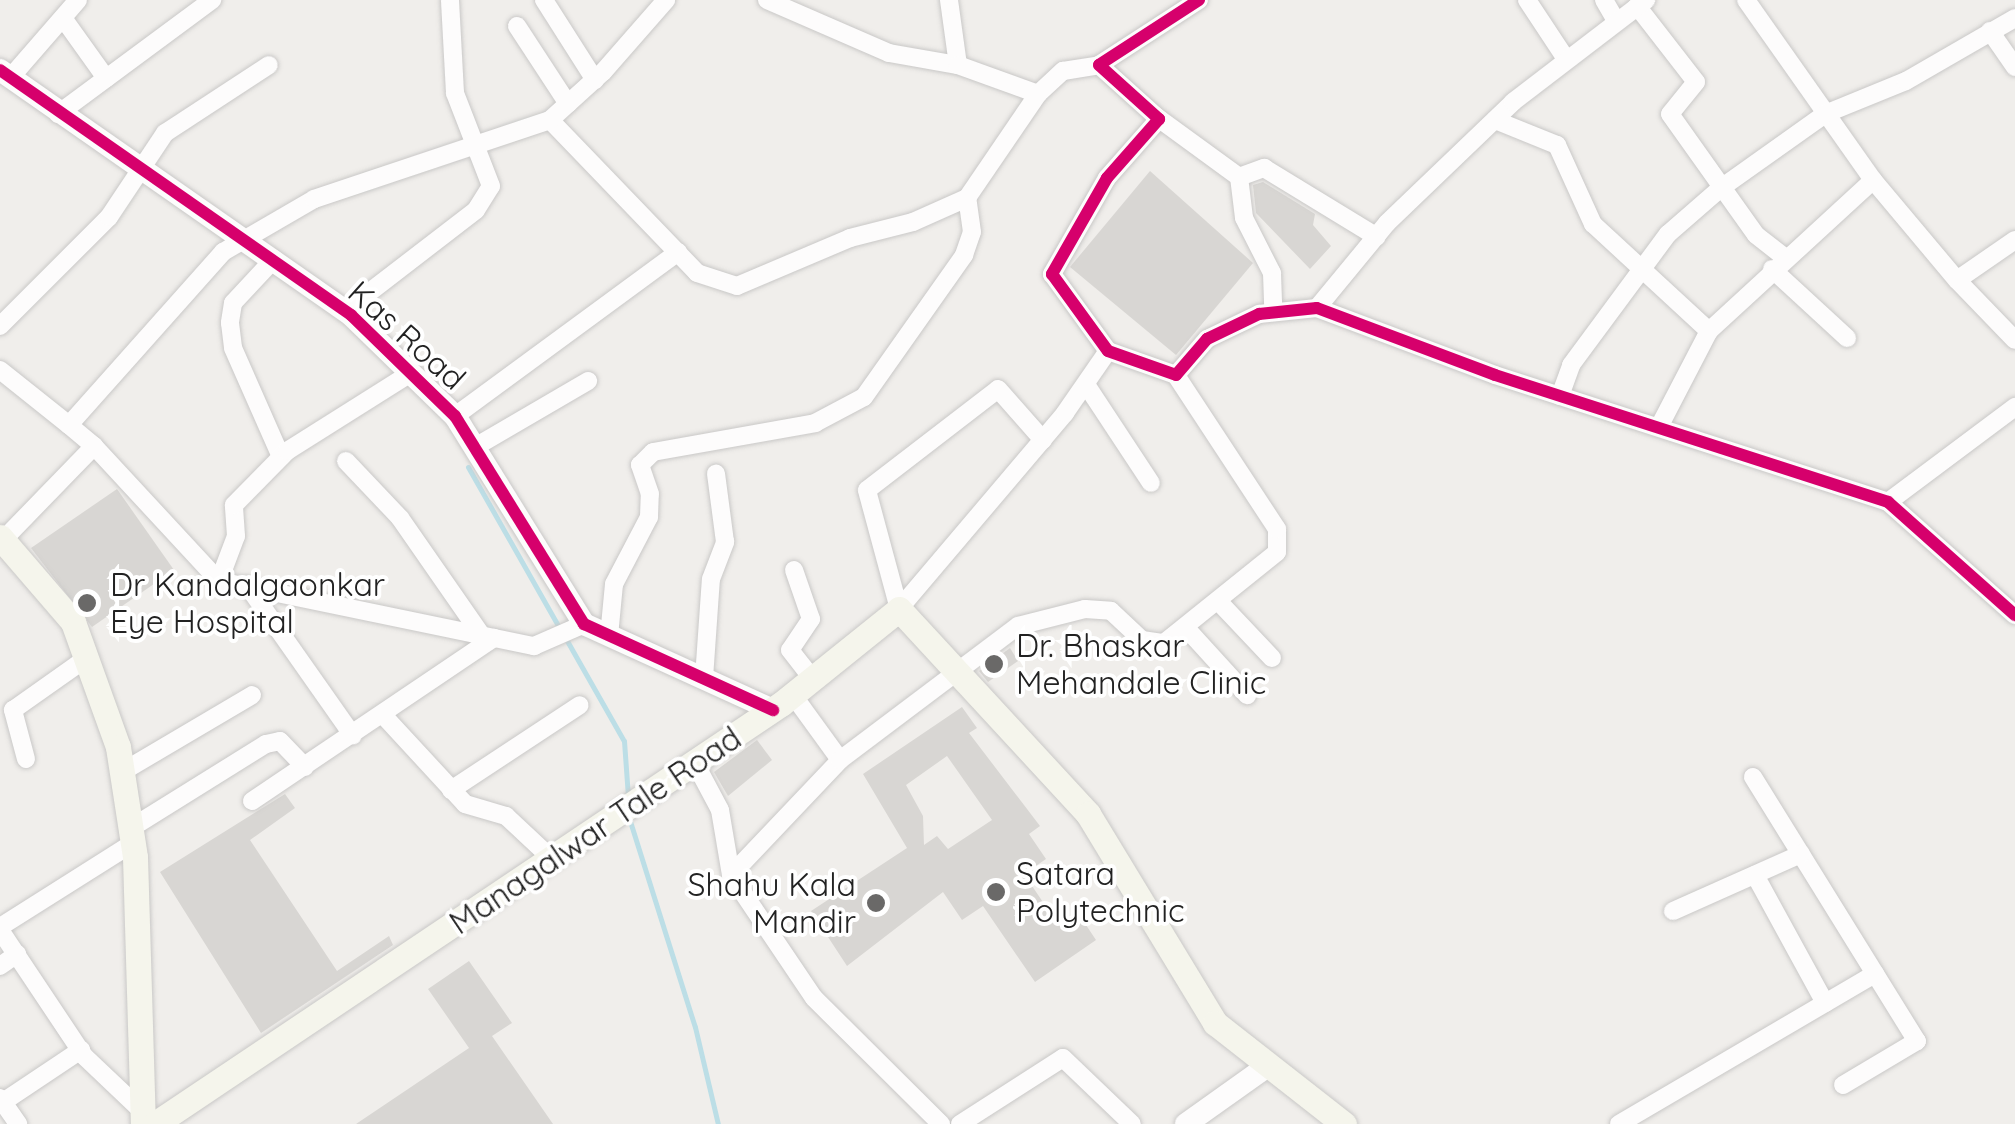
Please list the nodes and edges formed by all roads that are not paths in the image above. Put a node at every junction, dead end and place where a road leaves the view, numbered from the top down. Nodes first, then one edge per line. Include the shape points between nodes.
1 (78, 0) edge
2 (212, 0) edge
3 (450, 0) edge
4 (666, 0) edge
5 (768, 0) edge
6 (949, 0) edge
7 (1198, 0) edge
8 (1526, 0) edge
9 (1604, 0) edge
10 (1746, 0) edge
11 (552, 2) edge
12 (1642, 3) edge
13 (64, 18) junction
14 (2015, 18) edge
15 (1616, 21) junction
16 (516, 26) dead end
17 (1990, 31) junction
18 (1566, 59) junction
19 (1099, 64) junction
20 (269, 65) dead end
21 (958, 65) junction
22 (2015, 67) edge
23 (5, 74) edge
24 (106, 78) junction
25 (594, 80) junction
26 (1038, 94) junction
27 (568, 104) junction
28 (58, 114) junction
29 (1825, 114) junction
30 (1154, 115) junction
31 (550, 120) junction
32 (1494, 120) junction
33 (475, 148) junction
34 (141, 172) junction
35 (1239, 177) junction
36 (1873, 180) junction
37 (1721, 188) junction
38 (967, 198) junction
39 (1377, 237) junction
40 (245, 239) junction
41 (2015, 240) edge
42 (678, 252) junction
43 (274, 259) junction
44 (1778, 263) junction
45 (1643, 270) junction
46 (1958, 280) junction
47 (1317, 308) junction
48 (344, 310) junction
49 (1273, 310) junction
50 (0, 326) edge
51 (1709, 330) junction
52 (1848, 338) dead end
53 (2015, 340) edge
54 (1108, 351) junction
55 (0, 370) edge
56 (411, 373) junction
57 (1176, 375) junction
58 (588, 381) dead end
59 (1087, 386) junction
60 (1560, 396) junction
61 (2015, 406) edge
62 (456, 416) junction
63 (69, 425) junction
64 (1659, 428) junction
65 (1043, 440) junction
66 (94, 446) junction
67 (475, 447) junction
68 (281, 457) junction
69 (346, 461) dead end
70 (716, 474) dead end
71 (1151, 482) dead end
72 (1888, 502) junction
73 (2, 542) edge
74 (794, 570) dead end
75 (219, 581) junction
76 (247, 586) junction
77 (1219, 602) junction
78 (899, 609) junction
79 (2015, 614) edge
80 (584, 624) junction
81 (1186, 628) junction
82 (610, 636) junction
83 (488, 637) junction
84 (88, 657) junction
85 (1272, 658) dead end
86 (956, 671) junction
87 (704, 678) junction
88 (793, 694) junction
89 (252, 695) dead end
90 (1247, 696) dead end
91 (580, 705) dead end
92 (383, 716) junction
93 (353, 736) junction
94 (26, 758) dead end
95 (840, 760) junction
96 (695, 764) junction
97 (305, 767) junction
98 (122, 772) junction
99 (1753, 777) dead end
100 (451, 790) junction
101 (252, 801) dead end
102 (132, 835) junction
103 (1801, 854) junction
104 (552, 860) junction
105 (731, 875) junction
106 (1755, 875) junction
107 (1674, 911) dead end
108 (0, 929) edge
109 (18, 954) junction
110 (0, 966) edge
111 (1875, 974) junction
112 (1825, 1003) junction
113 (80, 1050) junction
114 (1269, 1065) junction
115 (1844, 1084) dead end
116 (2, 1100) edge
117 (146, 1119) edge
118 (18, 1124) edge
119 (941, 1124) edge
120 (960, 1124) edge
121 (1132, 1124) edge
122 (1186, 1124) edge
123 (1344, 1124) edge
124 (1619, 1124) edge

1 - 13 street
2 - 24 street
3 - 33 street via 455,94
4 - 25 street
5 - 21 street via 889,53
6 - 21 street
7 - 19 street
8 - 18 street
9 - 15 street
10 - 29 street
11 - 25 street
12 - 15 street
12 - 37 street via 1696,82 1670,114
13 - 23 street
13 - 24 street
14 - 17 street
15 - 18 street
16 - 27 street
17 - 22 street
17 - 29 street via 1906,81
18 - 32 street
19 - 26 street via 1063,71
19 - 30 street
20 - 34 street via 165,134
21 - 26 street
23 - 28 street, Kas Road
24 - 28 street
25 - 27 street
26 - 38 street
27 - 31 street
28 - 34 street, Kas Road
29 - 36 street
29 - 37 street
30 - 35 street
30 - 54 street via 1160,119 1107,178 1052,274
31 - 33 street
31 - 42 street
32 - 39 street
32 - 45 street via 1557,145 1594,224
33 - 40 street via 314,199
33 - 48 street via 491,186 476,210
34 - 40 street, Kas Road
34 - 50 street via 109,217
35 - 39 street via 1264,168
35 - 49 street via 1244,218 1272,273
36 - 44 street
36 - 46 street
37 - 44 street
37 - 45 street via 1668,234
38 - 42 street via 737,286 697,272
38 - 82 street via 972,232 964,255 864,397 816,423 654,452 640,465 649,517 614,584
39 - 47 street
40 - 43 street, Kas Road
40 - 63 street via 182,293
41 - 46 street
42 - 62 street
43 - 48 street, Kas Road
43 - 68 street via 233,303 230,323 234,348
44 - 51 street
44 - 52 street
45 - 51 street
45 - 60 street via 1571,365
46 - 53 street
47 - 49 street
47 - 60 street
48 - 56 street, Kas Road
49 - 57 street via 1207,339
51 - 64 street
54 - 57 street
54 - 59 street, Managalwar Tale Road
55 - 63 street
56 - 62 street, Kas Road
56 - 68 street
57 - 77 street via 1279,538 1277,552
58 - 67 street
59 - 65 street, Managalwar Tale Road
59 - 71 street
60 - 64 street
61 - 72 street
62 - 67 street, Kas Road
63 - 66 street
64 - 72 street
65 - 78 street, Managalwar Tale Road
65 - 78 street via 998,389 868,490
66 - 73 street
66 - 75 street
67 - 80 street, Kas Road
68 - 75 street via 234,505 236,536
69 - 83 street via 400,518
70 - 87 street via 725,542 711,579
72 - 79 street
73 - 84 main road via 73,622
74 - 88 street via 812,619 790,650
75 - 76 street
76 - 83 street
76 - 93 street
77 - 81 street
77 - 85 street
78 - 86 main road
78 - 88 main road, Managalwar Tale Road
80 - 82 street
80 - 83 street via 534,646
81 - 86 street via 1156,644 1111,612 1043,616
81 - 90 street
82 - 87 street
83 - 92 street
84 - 94 street via 13,710
84 - 98 main road
86 - 95 street
86 - 114 main road via 1088,814 1215,1023
87 - 88 street
88 - 95 street
88 - 96 main road, Managalwar Tale Road
89 - 98 street
91 - 100 street
92 - 93 street
92 - 100 street
93 - 97 street
95 - 105 street
96 - 104 main road, Managalwar Tale Road
96 - 105 street via 720,810
97 - 101 street
97 - 102 street via 280,741 266,744
98 - 102 main road
99 - 103 street
100 - 104 street via 465,804 506,816
102 - 108 street
102 - 117 main road
103 - 106 street
103 - 111 street
104 - 117 main road, Managalwar Tale Road
105 - 119 street via 814,998
106 - 107 street
106 - 112 street
108 - 109 street
109 - 110 street
109 - 113 street
111 - 112 street
111 - 115 street via 1916,1041
112 - 124 street
113 - 116 street
113 - 117 street
114 - 122 street
114 - 123 main road
116 - 118 street
120 - 121 street via 1063,1058

